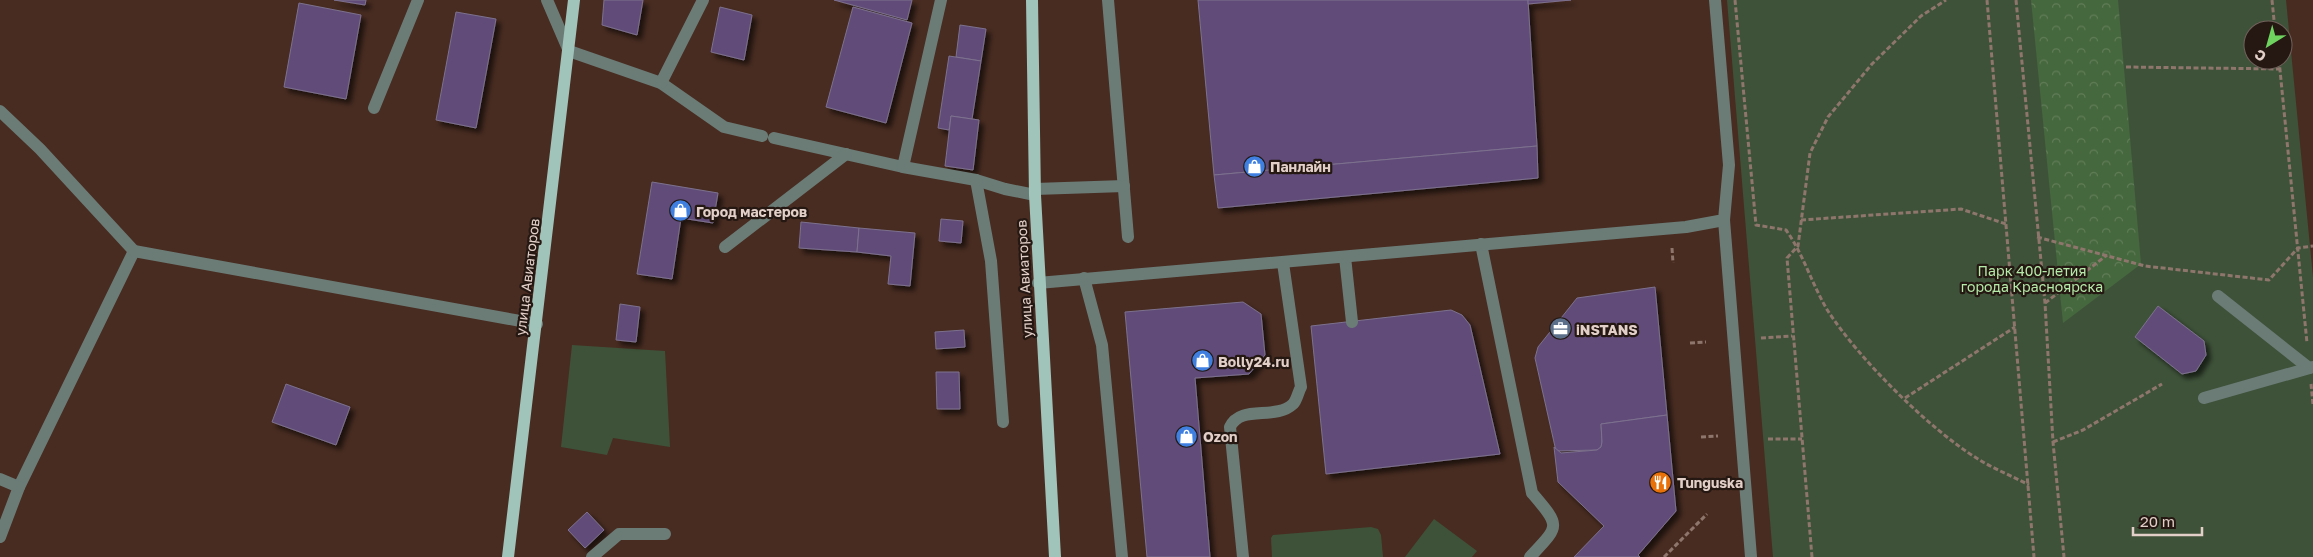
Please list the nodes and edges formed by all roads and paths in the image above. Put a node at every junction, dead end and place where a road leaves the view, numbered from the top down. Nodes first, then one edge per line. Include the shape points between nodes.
1 (418, 0) edge
2 (546, 0) edge
3 (574, 0) edge
4 (703, 0) edge
5 (940, 0) edge
6 (1032, 0) edge
7 (1108, 0) edge
8 (1715, 0) edge
9 (1735, 0) edge
10 (1946, 0) edge
11 (1987, 0) edge
12 (2016, 0) edge
13 (2272, 0) edge
14 (2275, 20) edge
15 (569, 51) junction
16 (2126, 66) dead end
17 (2243, 68) edge
18 (2280, 70) edge
19 (661, 83) junction
20 (374, 108) dead end
21 (0, 111) edge
22 (846, 154) junction
23 (903, 167) junction
24 (976, 180) junction
25 (1124, 186) junction
26 (1035, 192) junction
27 (1724, 220) junction
28 (1801, 220) junction
29 (2006, 224) junction
30 (1128, 237) dead end
31 (2037, 237) junction
32 (1481, 244) junction
33 (1798, 246) junction
34 (2313, 246) edge
35 (725, 247) dead end
36 (1672, 248) dead end
37 (2298, 248) junction
38 (134, 251) junction
39 (2107, 255) junction
40 (1345, 257) junction
41 (1283, 263) junction
42 (1673, 263) dead end
43 (1084, 278) junction
44 (1038, 283) junction
45 (2218, 296) dead end
46 (2045, 303) junction
47 (1352, 322) dead end
48 (536, 324) junction
49 (2015, 327) junction
50 (1792, 336) junction
51 (1761, 338) dead end
52 (1706, 342) dead end
53 (1690, 344) dead end
54 (2311, 367) edge
55 (2162, 384) dead end
56 (1905, 398) junction
57 (2204, 398) dead end
58 (2313, 405) edge
59 (1003, 422) dead end
60 (1718, 436) dead end
61 (1701, 437) dead end
62 (1768, 439) dead end
63 (1802, 439) junction
64 (2053, 442) junction
65 (0, 479) edge
66 (2029, 485) junction
67 (19, 487) junction
68 (1707, 514) dead end
69 (665, 534) dead end
70 (0, 537) edge
71 (508, 557) edge
72 (592, 557) edge
73 (1055, 557) edge
74 (1122, 557) edge
75 (1243, 557) edge
76 (1530, 557) edge
77 (1664, 557) edge
78 (1751, 557) edge
79 (1812, 557) edge
80 (2034, 557) edge
81 (2064, 557) edge

1 - 20 lane
2 - 15 lane
3 - 15 main road, улица Авиаторов
4 - 19 lane
5 - 23 lane
6 - 26 main road, улица Авиаторов
7 - 25 lane
8 - 27 lane via 1729,165
9 - 33 path via 1756,225 1786,230
10 - 28 path via 1921,16 1872,64 1828,117 1810,153
11 - 29 path
12 - 31 path
13 - 14 path
15 - 19 lane
15 - 48 main road, улица Авиаторов
16 - 17 path
18 - 37 path
19 - 22 lane via 724,127
21 - 38 lane via 40,149
22 - 23 lane
22 - 35 lane
23 - 24 lane
24 - 26 lane via 1005,189
24 - 59 lane via 991,261
25 - 26 lane
25 - 30 lane
26 - 44 main road, улица Авиаторов
27 - 32 lane via 1686,227
27 - 78 lane
28 - 29 path via 1961,209
28 - 33 path
29 - 49 path
31 - 39 path
31 - 46 path
32 - 40 lane
32 - 76 lane via 1532,493 1552,517 1554,525 1552,533
33 - 50 path via 1787,258
33 - 56 path via 1828,310 1860,351
34 - 37 path
36 - 42 path
37 - 39 path via 2269,280 2145,266
37 - 54 path
38 - 48 lane
38 - 67 lane
39 - 46 path
40 - 41 lane
40 - 47 lane
41 - 43 lane
41 - 75 lane via 1300,386 1294,404 1281,412 1239,416 1230,427
43 - 44 lane
43 - 74 lane via 1102,345
44 - 73 main road, улица Авиаторов
45 - 54 lane
46 - 64 path
48 - 71 main road, улица Авиаторов
49 - 56 path
49 - 66 path
50 - 51 path
50 - 63 path
52 - 53 path
54 - 57 lane
54 - 58 path
55 - 64 path via 2083,430
56 - 66 path via 1939,430 1978,459
60 - 61 path
62 - 63 path
63 - 79 path
64 - 81 path
65 - 67 lane
66 - 80 path
67 - 70 lane
68 - 77 path
69 - 72 lane via 618,534

